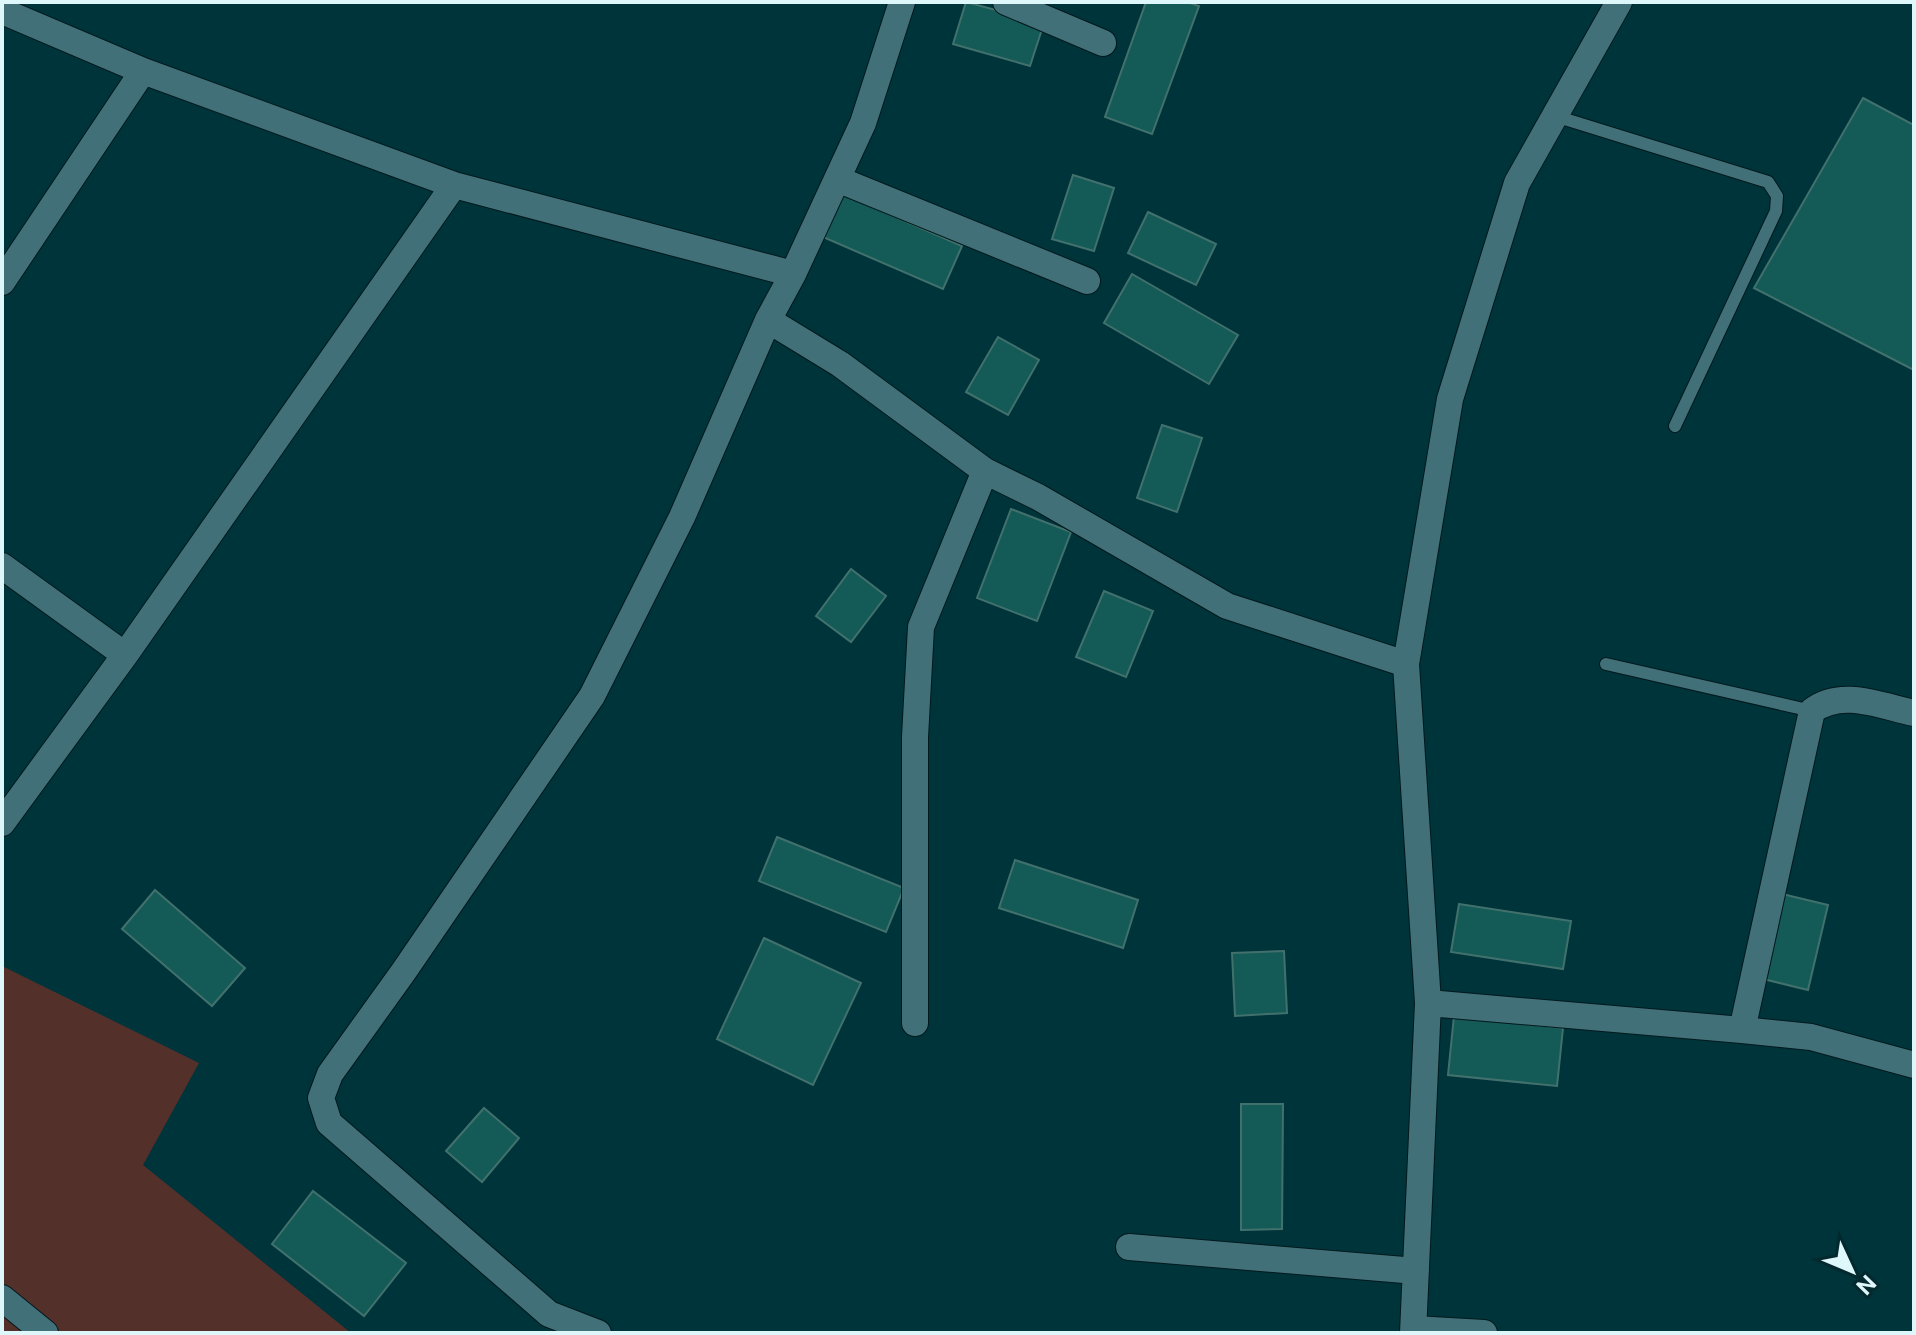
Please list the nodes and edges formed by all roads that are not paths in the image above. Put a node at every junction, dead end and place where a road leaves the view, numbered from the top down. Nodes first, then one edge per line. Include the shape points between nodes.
1 (902, 2) edge
2 (1006, 2) edge
3 (1619, 2) edge
4 (2, 11) edge
5 (1103, 43) dead end
6 (143, 71) junction
7 (1555, 116) junction
8 (837, 179) junction
9 (454, 185) junction
10 (793, 274) junction
11 (1087, 281) dead end
12 (2, 282) edge
13 (768, 320) junction
14 (1675, 426) dead end
15 (985, 471) junction
16 (2, 566) edge
17 (125, 655) junction
18 (1406, 664) junction
19 (1606, 664) dead end
20 (1812, 711) junction
21 (1914, 713) edge
22 (2, 823) edge
23 (1428, 1003) junction
24 (915, 1023) dead end
25 (1742, 1030) junction
26 (1914, 1065) edge
27 (1129, 1247) dead end
28 (1416, 1271) junction
29 (2, 1298) edge
30 (1414, 1331) edge
31 (45, 1333) edge
32 (598, 1333) edge
33 (1484, 1333) edge

1 - 8 street via 863,123
2 - 5 street
3 - 7 street
4 - 6 street
6 - 9 street
6 - 12 street
7 - 14 lane via 1768,182 1777,196 1776,211
7 - 18 street via 1517,183 1450,399
8 - 10 street
8 - 11 street
9 - 10 street
9 - 17 street
10 - 13 street
13 - 15 street via 840,364
13 - 32 street via 682,517 592,696 330,1074 321,1098 329,1123 549,1314
15 - 18 street via 1227,606
15 - 24 street via 921,627 915,737
16 - 17 street
17 - 22 street
18 - 23 street
19 - 20 lane
20 - 21 street via 1824,702 1858,700
20 - 25 street
23 - 25 street
23 - 28 street
25 - 26 street via 1811,1037
27 - 28 street
28 - 30 street
29 - 31 street
30 - 33 street

